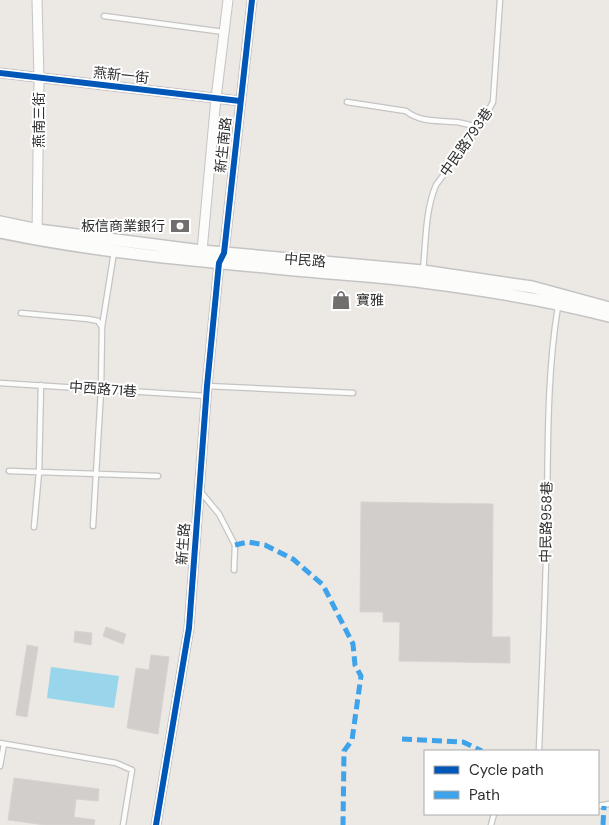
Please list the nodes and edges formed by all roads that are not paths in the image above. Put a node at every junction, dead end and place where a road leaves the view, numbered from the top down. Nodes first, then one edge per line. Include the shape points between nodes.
1 (38, 0) edge
2 (228, 0) edge
3 (252, 0) edge
4 (500, 0) edge
5 (104, 16) dead end
6 (224, 32) junction
7 (0, 73) edge
8 (39, 79) junction
9 (216, 98) junction
10 (240, 101) junction
11 (347, 102) dead end
12 (479, 127) junction
13 (0, 222) edge
14 (0, 232) edge
15 (37, 235) junction
16 (114, 251) junction
17 (202, 251) junction
18 (222, 258) junction
19 (423, 276) junction
20 (559, 299) junction
21 (609, 308) edge
22 (21, 313) dead end
23 (609, 316) edge
24 (102, 327) junction
25 (0, 384) edge
26 (41, 385) junction
27 (207, 386) junction
28 (101, 390) junction
29 (353, 393) dead end
30 (207, 396) junction
31 (10, 471) dead end
32 (39, 472) junction
33 (96, 473) junction
34 (158, 476) dead end
35 (200, 490) junction
36 (94, 526) dead end
37 (34, 527) dead end
38 (234, 570) dead end
39 (2, 744) edge
40 (539, 750) edge
41 (0, 766) edge
42 (123, 825) edge
43 (156, 825) edge

1 - 8 street, 燕南三街
2 - 6 street, 新生南路
3 - 10 street, 新生南路
4 - 12 lane, 中民路793巷 via 493,102
5 - 6 lane
6 - 9 street, 新生南路
7 - 8 street, 燕新一街
8 - 9 street, 燕新一街
8 - 15 street, 燕南三街
9 - 10 street, 燕新一街
9 - 17 street, 新生南路
10 - 18 street, 新生南路
11 - 12 lane via 406,111 427,121
12 - 19 lane, 中民路793巷 via 436,185 429,208
13 - 15 main road, 中民路
14 - 15 main road, 中民路
15 - 16 main road, 中民路
15 - 17 main road, 中民路
16 - 18 main road, 中民路
16 - 24 lane
17 - 18 main road, 中民路
18 - 19 main road, 中民路
18 - 27 street, 新生路
19 - 20 main road, 中民路
20 - 21 main road, 中民路
20 - 23 main road, 中民路
20 - 40 lane, 中民路958巷 via 548,408
22 - 24 lane via 88,319 98,321
24 - 28 lane
25 - 26 lane, 中西路71巷
26 - 28 lane, 中西路71巷
26 - 32 lane
27 - 29 lane
27 - 30 street, 新生路
28 - 30 lane, 中西路71巷
28 - 33 lane
30 - 35 street, 新生路
31 - 32 lane
32 - 33 lane
32 - 37 lane
33 - 34 lane
33 - 36 lane
35 - 38 lane via 219,514 234,545
35 - 43 street, 新生路 via 189,628
39 - 41 lane
39 - 42 lane via 116,763 132,770

